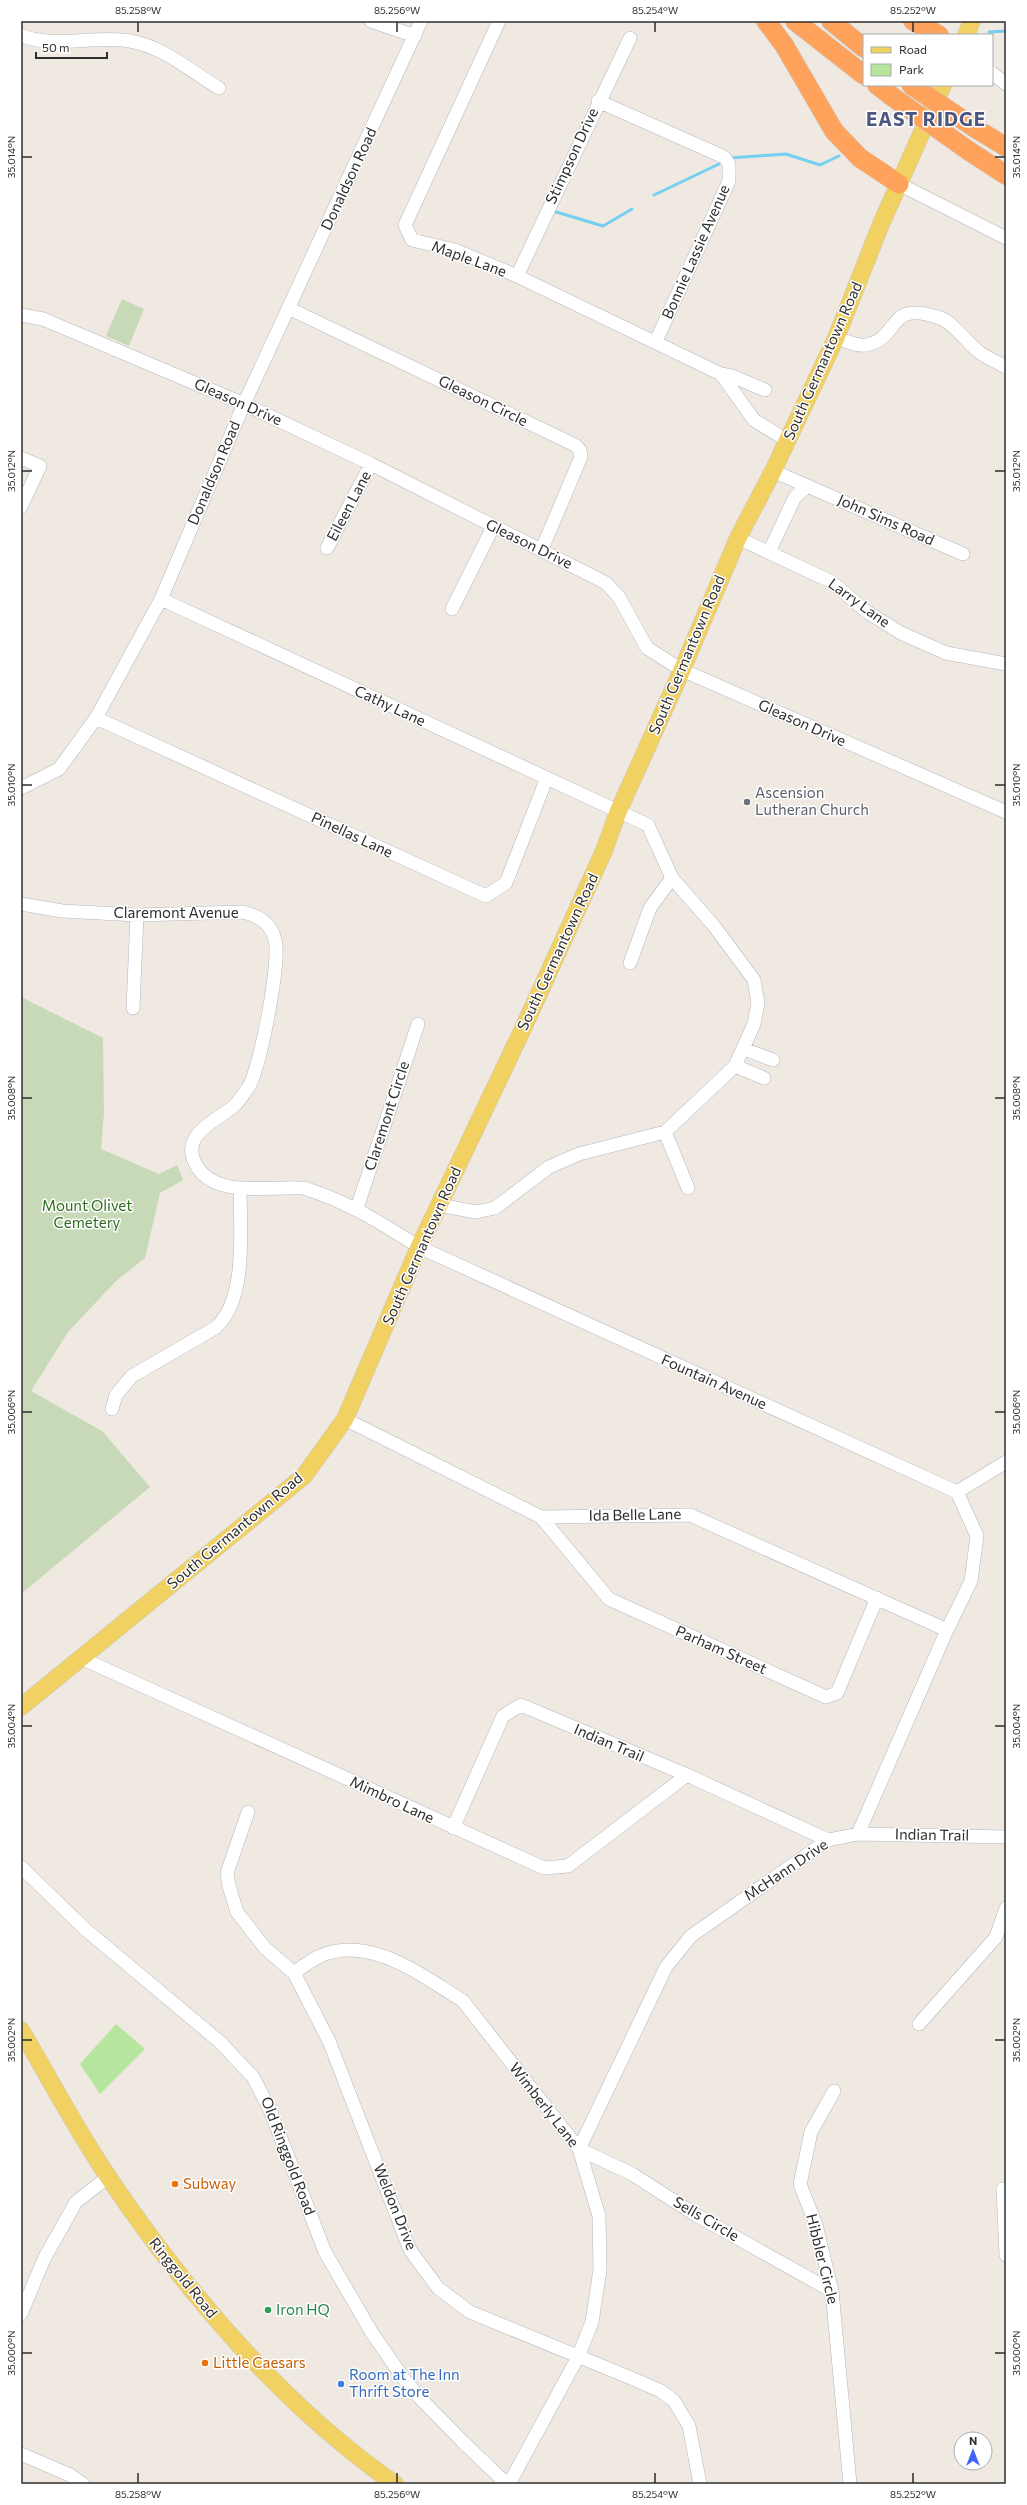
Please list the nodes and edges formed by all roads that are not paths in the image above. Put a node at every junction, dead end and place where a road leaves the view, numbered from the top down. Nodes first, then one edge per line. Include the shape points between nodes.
1 (371, 21) edge
2 (421, 21) edge
3 (499, 21) edge
4 (766, 21) edge
5 (795, 21) edge
6 (832, 21) edge
7 (913, 21) edge
8 (972, 21) edge
9 (937, 34) edge
10 (966, 34) edge
11 (21, 36) edge
12 (415, 36) junction
13 (630, 38) dead end
14 (863, 47) edge
15 (863, 74) edge
16 (993, 74) edge
17 (1006, 84) edge
18 (912, 86) edge
19 (943, 86) edge
20 (219, 88) dead end
21 (883, 90) edge
22 (598, 101) junction
23 (1006, 147) edge
24 (1006, 175) edge
25 (899, 184) junction
26 (1006, 238) edge
27 (517, 276) junction
28 (288, 308) junction
29 (21, 315) edge
30 (836, 338) junction
31 (656, 341) junction
32 (1006, 367) edge
33 (721, 374) junction
34 (765, 390) dead end
35 (244, 404) junction
36 (788, 441) junction
37 (21, 458) edge
38 (371, 464) junction
39 (773, 471) junction
40 (808, 486) junction
41 (21, 508) edge
42 (493, 527) junction
43 (738, 538) junction
44 (327, 548) dead end
45 (542, 549) junction
46 (769, 552) junction
47 (963, 554) dead end
48 (161, 599) junction
49 (452, 609) dead end
50 (1006, 664) edge
51 (682, 670) junction
52 (96, 718) junction
53 (546, 780) junction
54 (21, 788) edge
55 (618, 812) junction
56 (1006, 812) edge
57 (672, 878) junction
58 (21, 904) edge
59 (137, 915) junction
60 (630, 963) dead end
61 (133, 1008) dead end
62 (418, 1024) dead end
63 (744, 1049) junction
64 (773, 1060) dead end
65 (735, 1066) junction
66 (764, 1078) dead end
67 (665, 1132) junction
68 (240, 1188) junction
69 (688, 1188) dead end
70 (439, 1205) junction
71 (357, 1208) junction
72 (419, 1247) junction
73 (112, 1409) dead end
74 (346, 1419) junction
75 (1006, 1462) edge
76 (957, 1492) junction
77 (540, 1517) junction
78 (877, 1598) junction
79 (947, 1630) junction
80 (81, 1658) junction
81 (21, 1707) edge
82 (687, 1775) junction
83 (248, 1812) dead end
84 (453, 1828) junction
85 (858, 1834) junction
86 (1006, 1836) edge
87 (828, 1840) junction
88 (21, 1867) edge
89 (1006, 1908) edge
90 (294, 1973) junction
91 (919, 2024) dead end
92 (21, 2030) edge
93 (834, 2091) dead end
94 (579, 2149) junction
95 (108, 2176) junction
96 (1003, 2189) dead end
97 (1006, 2255) edge
98 (832, 2291) junction
99 (21, 2314) edge
100 (578, 2357) junction
101 (21, 2454) edge
102 (83, 2484) edge
103 (395, 2484) edge
104 (508, 2484) edge
105 (700, 2484) edge
106 (850, 2484) edge

1 - 12 street
2 - 12 street, Donaldson Road
3 - 27 street, Maple Lane via 405,225 412,240 455,250
4 - 25 highway via 784,45 834,131 860,158
5 - 15 highway
6 - 14 highway
7 - 9 highway
8 - 10 main road
11 - 20 street via 49,40 131,41 161,50
12 - 28 street, Donaldson Road
13 - 22 street, Stimpson Drive
16 - 17 street
18 - 23 highway, bridge
19 - 25 main road, South Germantown Road
21 - 24 highway, bridge
22 - 27 street, Stimpson Drive
22 - 31 street, Bonnie Lassie Avenue via 724,157 729,164 729,181
25 - 26 street
25 - 30 main road, South Germantown Road
27 - 31 street, Maple Lane
28 - 35 street, Donaldson Road
28 - 45 street, Gleason Circle via 575,445 580,450 580,457
29 - 35 street, Gleason Drive via 43,319
30 - 32 street via 864,346 882,339 896,319 908,312 924,313 942,318 980,353
30 - 36 main road, South Germantown Road
31 - 33 street, Maple Lane
33 - 34 street, Maple Lane
33 - 36 street, Maple Lane via 754,420
35 - 38 street, Gleason Drive
35 - 48 street, Donaldson Road
36 - 39 main road, South Germantown Road
37 - 41 street via 40,466
38 - 42 street, Gleason Drive
38 - 44 street, Eileen Lane
39 - 40 street, John Sims Road
39 - 43 main road, South Germantown Road
40 - 46 street via 795,496
40 - 47 street, John Sims Road
42 - 45 street, Gleason Drive
42 - 49 street
43 - 46 street, Larry Lane
43 - 51 main road, South Germantown Road
45 - 51 street, Gleason Drive via 606,584 619,597 647,648
46 - 50 street, Larry Lane via 832,582 867,612 901,633 946,653
48 - 52 street, Donaldson Road
48 - 53 street, Cathy Lane
51 - 55 main road, South Germantown Road
51 - 56 street, Gleason Drive
52 - 53 street, Pinellas Lane via 486,896 506,883
52 - 54 street, Donaldson Road via 59,769
53 - 55 street, Cathy Lane
55 - 57 street, Cathy Lane via 648,825
55 - 70 main road, South Germantown Road via 588,887
57 - 60 street via 650,908
57 - 63 street, Cathy Lane via 714,926 754,980 758,1003 754,1024
58 - 59 street, Claremont Avenue via 62,911
59 - 61 street
59 - 68 street, Claremont Avenue via 243,912 258,916 269,926 276,941 272,997 260,1056 249,1085 236,1104 204,1126 196,1136 191,1150 201,1172 226,1186
62 - 71 street, Claremont Circle
63 - 64 street
63 - 65 street, Cathy Lane
65 - 66 street
65 - 67 street, Cathy Lane
67 - 69 street
67 - 70 street via 580,1154 549,1167 496,1208 476,1212
68 - 71 street, Claremont Avenue via 305,1188
68 - 73 street via 239,1273 232,1299 222,1320 215,1328 132,1376 116,1395
70 - 72 main road, South Germantown Road
71 - 72 street, Claremont Avenue
72 - 74 main road, South Germantown Road
72 - 76 street, Fountain Avenue
74 - 77 street, Ida Belle Lane
74 - 80 main road, South Germantown Road via 304,1476
75 - 76 street
76 - 79 street via 977,1536 972,1581
77 - 78 street, Ida Belle Lane via 690,1514
77 - 78 street, Parham Street via 609,1599 826,1697 837,1693
78 - 79 street, Ida Belle Lane
79 - 85 street
80 - 81 main road, South Germantown Road
80 - 84 street, Mimbro Lane
82 - 84 street, Mimbro Lane via 568,1866 544,1868
82 - 84 street, Indian Trail via 521,1705 503,1716
82 - 87 street, Indian Trail
83 - 90 street, Weldon Drive via 227,1872 229,1886 237,1912 266,1948
85 - 86 street, Indian Trail
85 - 87 street, McHann Drive
87 - 94 street, McHann Drive via 691,1936 666,1967
88 - 104 street, Old Ringgold Road via 85,1929 220,2042 253,2077 270,2110 325,2252 372,2333 419,2397
89 - 91 street via 996,1938
90 - 94 street, Wimberly Lane via 319,1956 352,1950 390,1959 439,1986 463,2002
90 - 100 street, Weldon Drive via 329,2040 410,2250 433,2282 470,2312
92 - 95 main road, Ringgold Road
93 - 98 street, Hibbler Circle via 810,2132 800,2184 816,2226
94 - 98 street, Sells Circle via 632,2174 696,2215
94 - 100 street, Wimberly Lane via 599,2216 600,2270 592,2322
95 - 99 street via 76,2202 44,2259
95 - 103 main road, Ringgold Road via 178,2276 257,2364 316,2419
96 - 97 street
98 - 106 street, Hibbler Circle
100 - 104 street, Wimberly Lane
100 - 105 street, Weldon Drive via 661,2392 674,2402 689,2426
101 - 102 street via 70,2475

